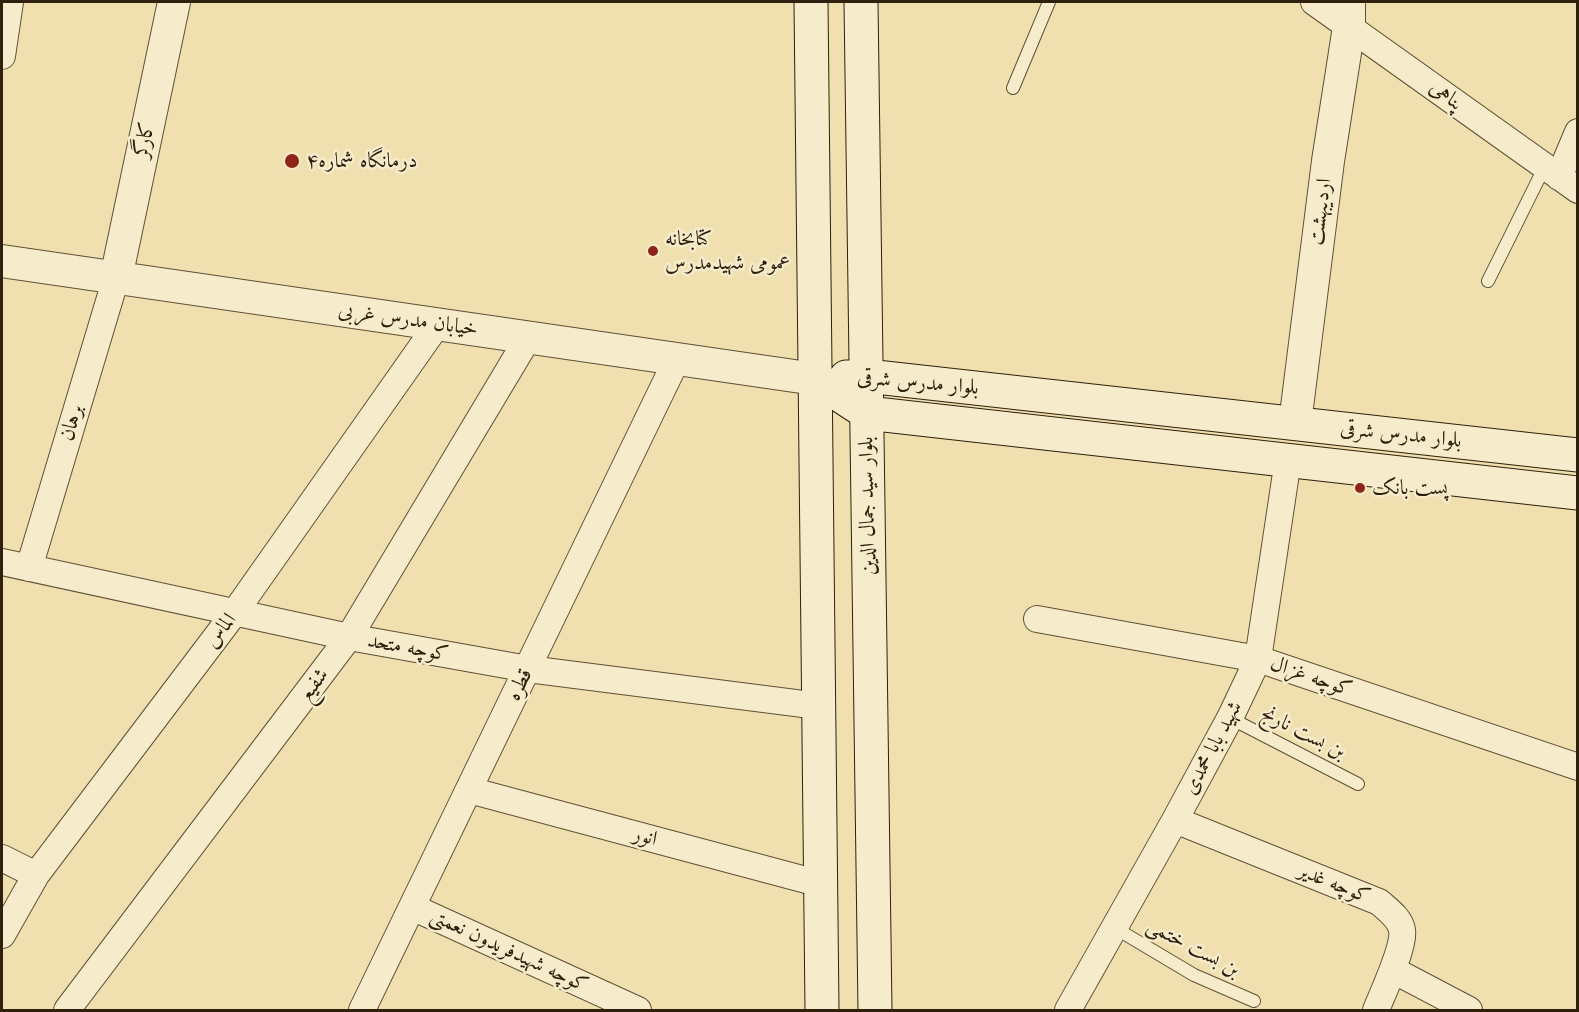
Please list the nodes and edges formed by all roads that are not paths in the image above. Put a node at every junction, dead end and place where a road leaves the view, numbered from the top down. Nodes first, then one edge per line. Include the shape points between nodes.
1 (10, 2) edge
2 (174, 2) edge
3 (812, 2) edge
4 (861, 2) edge
5 (1049, 2) edge
6 (1314, 2) edge
7 (1349, 14) edge
8 (2, 56) edge
9 (1013, 88) dead end
10 (1578, 132) edge
11 (1560, 178) edge
12 (2, 261) edge
13 (116, 278) junction
14 (1488, 281) dead end
15 (437, 325) junction
16 (528, 338) junction
17 (677, 359) junction
18 (867, 376) junction
19 (815, 380) junction
20 (867, 413) junction
21 (1295, 423) junction
22 (1578, 455) edge
23 (1288, 460) junction
24 (1578, 493) edge
25 (2, 562) edge
26 (29, 568) junction
27 (235, 612) junction
28 (1037, 619) dead end
29 (350, 638) junction
30 (1258, 658) junction
31 (528, 669) junction
32 (819, 706) junction
33 (1230, 718) junction
34 (1578, 767) edge
35 (1358, 784) dead end
36 (469, 790) junction
37 (1175, 820) junction
38 (2, 858) edge
39 (36, 875) junction
40 (821, 884) junction
41 (412, 907) junction
42 (1114, 928) junction
43 (2, 935) edge
44 (1393, 970) junction
45 (1254, 1001) dead end
46 (67, 1011) edge
47 (362, 1011) edge
48 (638, 1011) edge
49 (822, 1011) edge
50 (875, 1011) edge
51 (1068, 1011) edge
52 (1376, 1011) edge
53 (1469, 1011) edge

1 - 8 street
2 - 13 street, کارگر
3 - 19 main road
4 - 18 main road, بلوار سید جمال الدین
5 - 9 lane
6 - 7 street, پناهی
7 - 11 street, پناهی
7 - 21 street, اردیبهشت
10 - 11 street
11 - 14 lane
12 - 13 street, خیابان مدرس غربی
13 - 15 street, خیابان مدرس غربی
13 - 26 street, برهان
15 - 16 street, خیابان مدرس غربی
15 - 27 street, الماس
16 - 17 street, خیابان مدرس غربی
16 - 29 street, شفیع
17 - 19 street, خیابان مدرس غربی
17 - 31 street, قطره
18 - 19 main road, بلوار مدرس شرقی
18 - 20 main road, بلوار سید جمال الدین
18 - 21 main road, بلوار مدرس شرقی
19 - 20 main road, بلوار مدرس شرقی
19 - 32 main road
20 - 23 main road, بلوار مدرس شرقی
20 - 50 main road, بلوار سید جمال الدین
21 - 22 main road, بلوار مدرس شرقی
21 - 23 main road
23 - 24 main road, بلوار مدرس شرقی
23 - 30 street, شهید بابا محمدی
25 - 26 street, کوچه متحد
26 - 27 street, کوچه متحد
27 - 29 street, کوچه متحد
27 - 39 street, الماس
28 - 30 street, کوچه غزال
29 - 31 street, کوچه متحد
29 - 46 street, شفیع
30 - 33 street, شهید بابا محمدی
30 - 34 street, کوچه غزال
31 - 32 street, کوچه متحد
31 - 36 street, قطره
32 - 40 main road
33 - 35 lane, بن بست نارنج
33 - 37 street, شهید بابا محمدی
36 - 40 street, انور
36 - 41 street, قطره
37 - 42 street, شهید بابا محمدی
37 - 44 street, کوچه غدیر via 1379,902 1398,919 1403,932
38 - 39 street
39 - 43 street, الماس
40 - 49 main road
41 - 47 street, قطره
41 - 48 street, کوچه شهیدفریدون نعمتی
42 - 45 lane, بن بست ختمی via 1194,975
42 - 51 street, شهید بابا محمدی
44 - 52 street, کوچه غدیر
44 - 53 street

